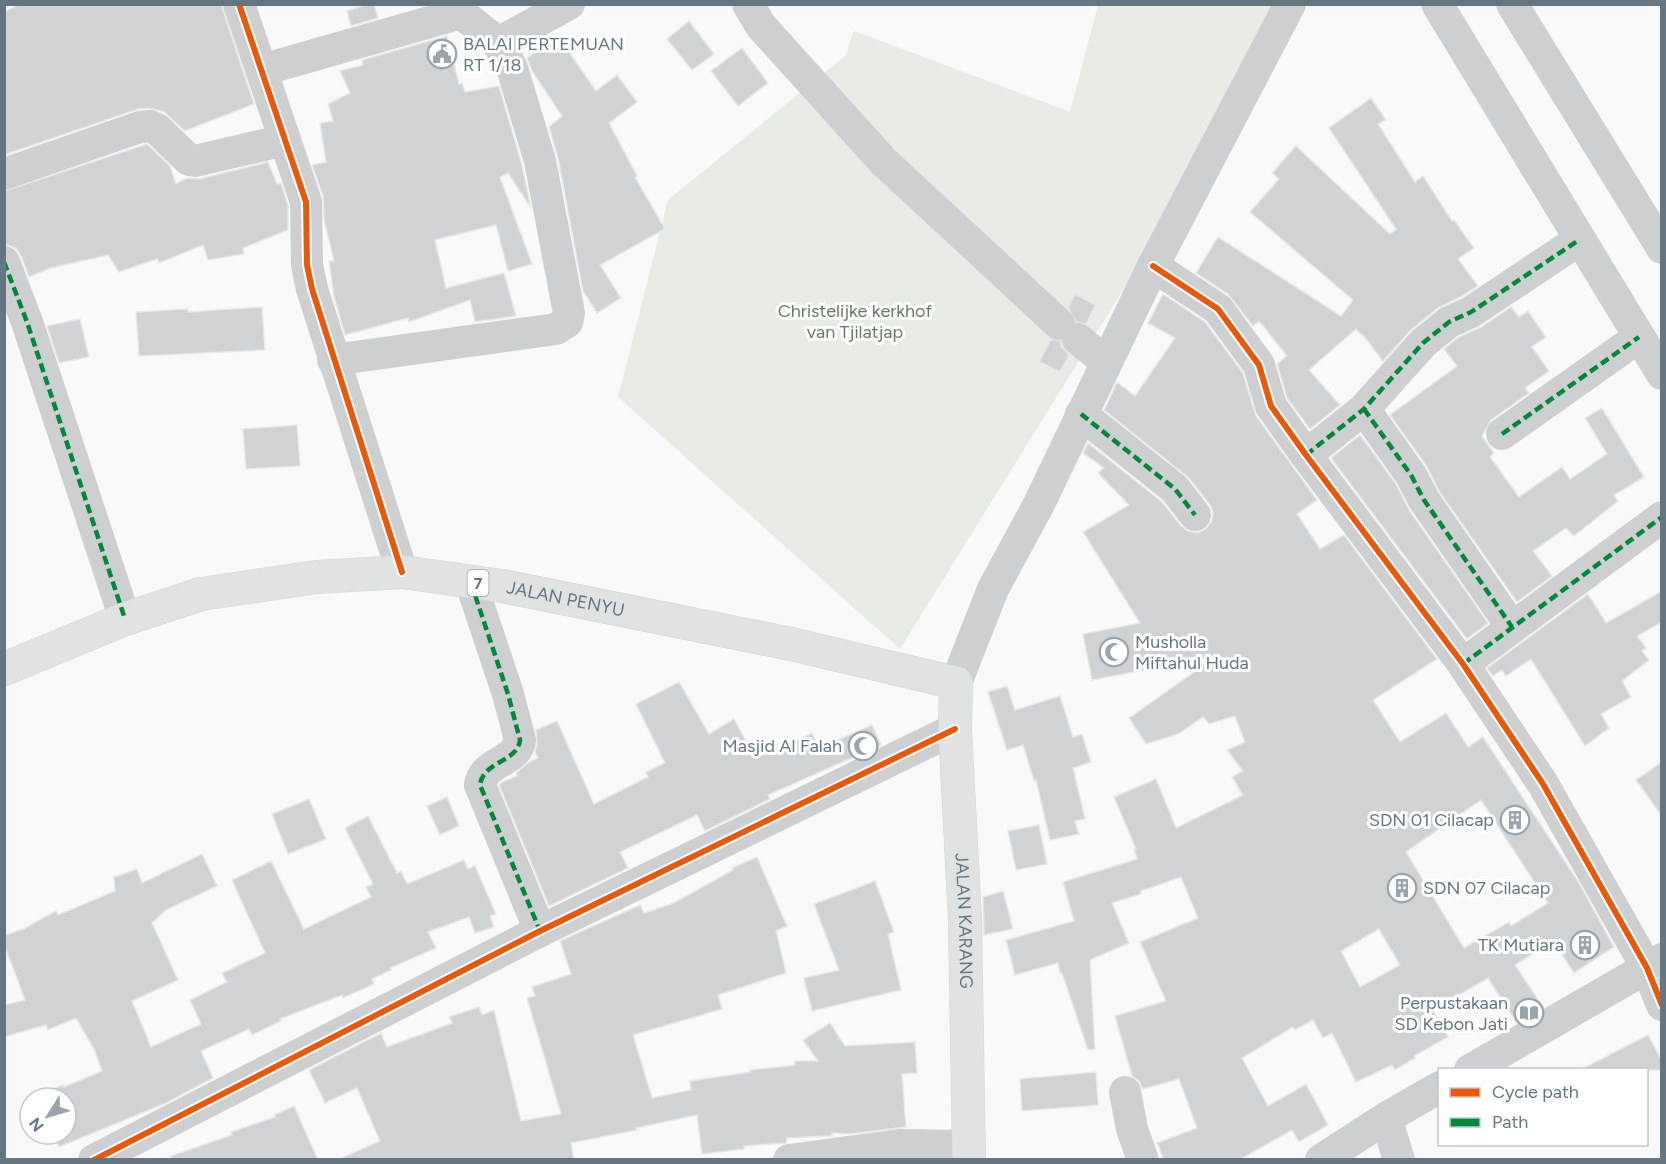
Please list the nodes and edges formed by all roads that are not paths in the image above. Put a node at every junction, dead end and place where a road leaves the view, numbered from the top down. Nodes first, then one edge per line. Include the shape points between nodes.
1 (239, 4) edge
2 (569, 4) edge
3 (748, 4) edge
4 (1290, 4) edge
5 (1437, 4) edge
6 (1512, 4) edge
7 (460, 9) edge
8 (498, 44) junction
9 (262, 70) junction
10 (285, 140) junction
11 (4, 174) edge
12 (1579, 240) junction
13 (1662, 249) edge
14 (4, 262) edge
15 (1153, 266) junction
16 (1639, 337) junction
17 (333, 360) junction
18 (1106, 362) junction
19 (1662, 374) edge
20 (1364, 409) junction
21 (1081, 414) junction
22 (1502, 434) dead end
23 (1306, 455) junction
24 (1194, 516) dead end
25 (1662, 517) edge
26 (402, 572) junction
27 (471, 583) junction
28 (125, 619) junction
29 (1512, 627) junction
30 (1463, 664) junction
31 (4, 669) edge
32 (956, 684) junction
33 (955, 729) junction
34 (540, 931) junction
35 (1654, 964) edge
36 (1662, 1005) edge
37 (1473, 1068) edge
38 (1438, 1088) edge
39 (1125, 1092) dead end
40 (1386, 1118) junction
41 (145, 1147) edge
42 (969, 1153) edge
43 (94, 1160) edge
44 (789, 1160) edge
45 (1143, 1160) edge
46 (1321, 1160) edge
47 (1399, 1160) edge

1 - 9 street
2 - 8 street
3 - 18 street via 761,27 884,162
4 - 15 street
5 - 12 street
6 - 13 street
7 - 8 street
7 - 9 street
8 - 17 street via 512,68 540,161 569,313 567,322 556,329
9 - 10 street
10 - 11 street via 195,161 189,160 156,129 140,127
10 - 17 street via 306,202 307,265
12 - 16 street
12 - 20 street via 1471,312 1449,322 1423,343
14 - 28 street
15 - 18 street
15 - 23 street via 1218,309 1259,365 1271,406
16 - 19 street
16 - 22 street
17 - 26 street
18 - 21 street
20 - 23 street
20 - 29 street
21 - 24 street via 1175,489
21 - 32 street via 993,590
23 - 30 street
25 - 29 street
26 - 27 main road, JALAN PENYU / 7
26 - 28 main road, JALAN PENYU / 7 via 317,577 223,590
27 - 32 main road, JALAN PENYU / 7 via 791,644
27 - 34 street via 520,740 515,752 489,767 480,785
28 - 31 main road, JALAN PENYU / 7
29 - 30 street
30 - 35 street via 1543,784
32 - 33 main road, JALAN KARANG
33 - 34 street
33 - 42 main road, JALAN KARANG via 965,920
34 - 41 street via 297,1054
35 - 36 street
35 - 37 street
38 - 40 street
39 - 45 street
40 - 46 street
40 - 47 street
41 - 43 street
42 - 44 street via 900,1145

